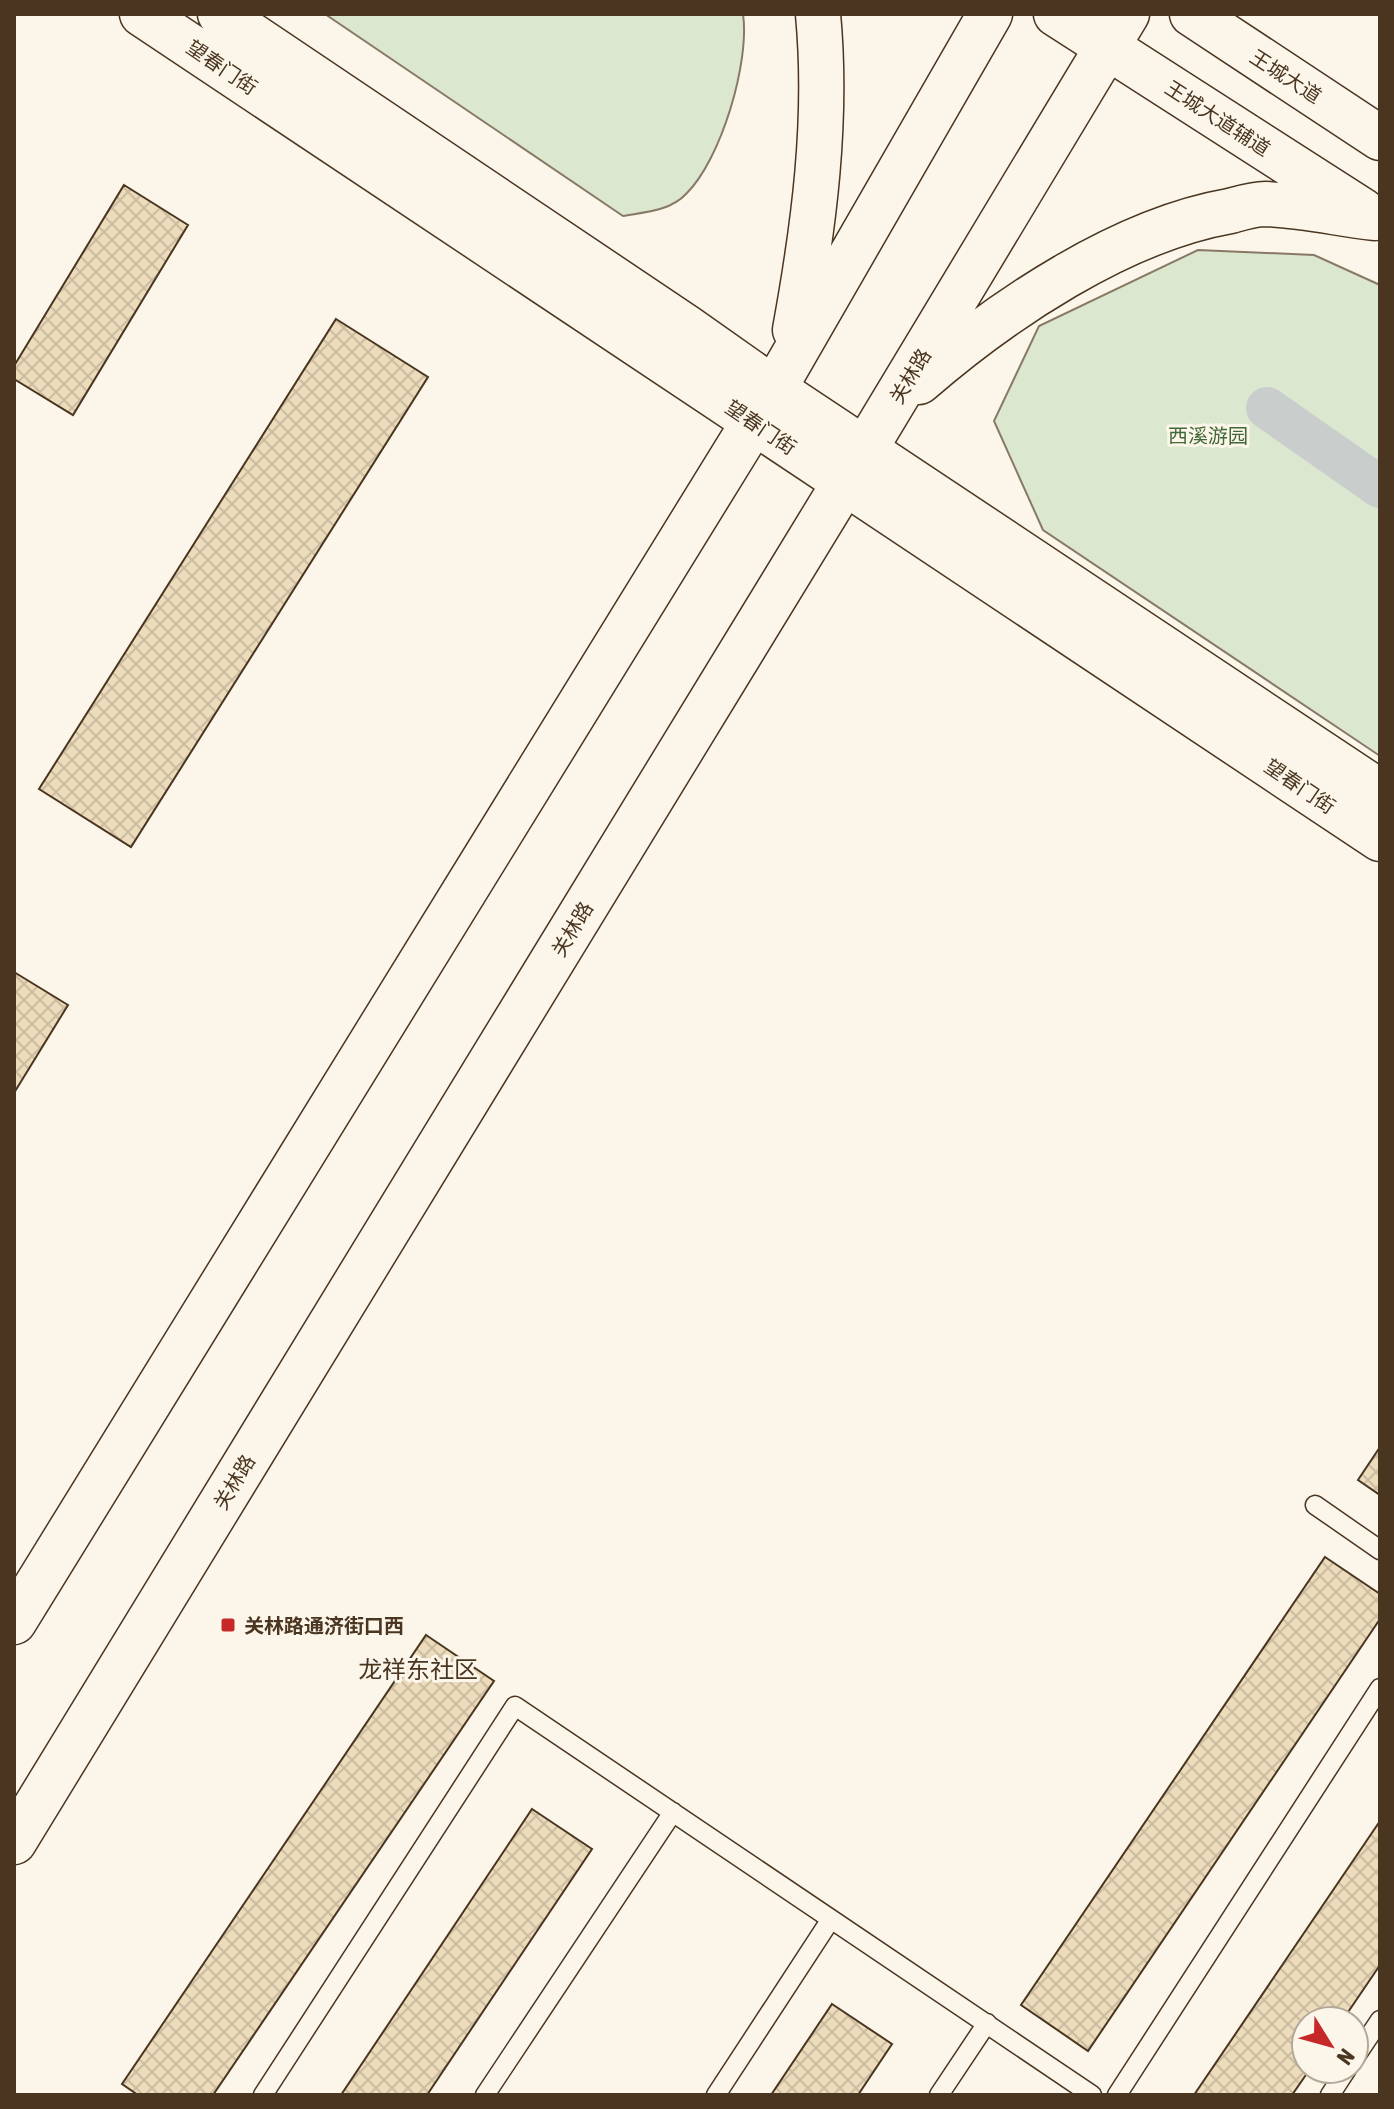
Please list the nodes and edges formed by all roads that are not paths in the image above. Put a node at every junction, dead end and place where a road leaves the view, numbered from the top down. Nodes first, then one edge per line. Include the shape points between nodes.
1 (142, 14) edge
2 (220, 14) edge
3 (818, 14) edge
4 (990, 14) edge
5 (1056, 14) edge
6 (1192, 14) edge
7 (1117, 31) edge
8 (1380, 138) edge
9 (1377, 220) edge
10 (772, 390) junction
11 (893, 404) junction
12 (855, 466) junction
13 (1380, 792) edge
14 (1380, 839) edge
15 (1315, 1505) dead end
16 (1380, 1550) edge
17 (14, 1622) edge
18 (1380, 1688) edge
19 (673, 1812) junction
20 (14, 1842) edge
21 (831, 1919) junction
22 (987, 2023) junction
23 (263, 2095) edge
24 (485, 2095) edge
25 (716, 2095) edge
26 (939, 2095) edge
27 (1092, 2095) edge
28 (1117, 2095) edge

1 - 10 main road, 望春门街
2 - 10 main road, 望春门街
3 - 10 main road via 823,106 805,274
4 - 10 main road
5 - 7 main road, 王城大道辅道
6 - 8 main road, 王城大道
7 - 9 main road, 王城大道辅道
7 - 11 main road, 关林路
9 - 11 main road via 1264,204 1197,217 1117,246 947,357
10 - 12 main road, 望春门街
10 - 17 main road
11 - 12 main road, 关林路
12 - 13 main road, 望春门街
12 - 14 main road, 望春门街
12 - 20 main road, 关林路
15 - 16 lane
18 - 28 lane
19 - 21 lane
19 - 23 lane via 515,1706
19 - 24 lane
21 - 22 lane
21 - 25 lane
22 - 26 lane
22 - 27 lane

